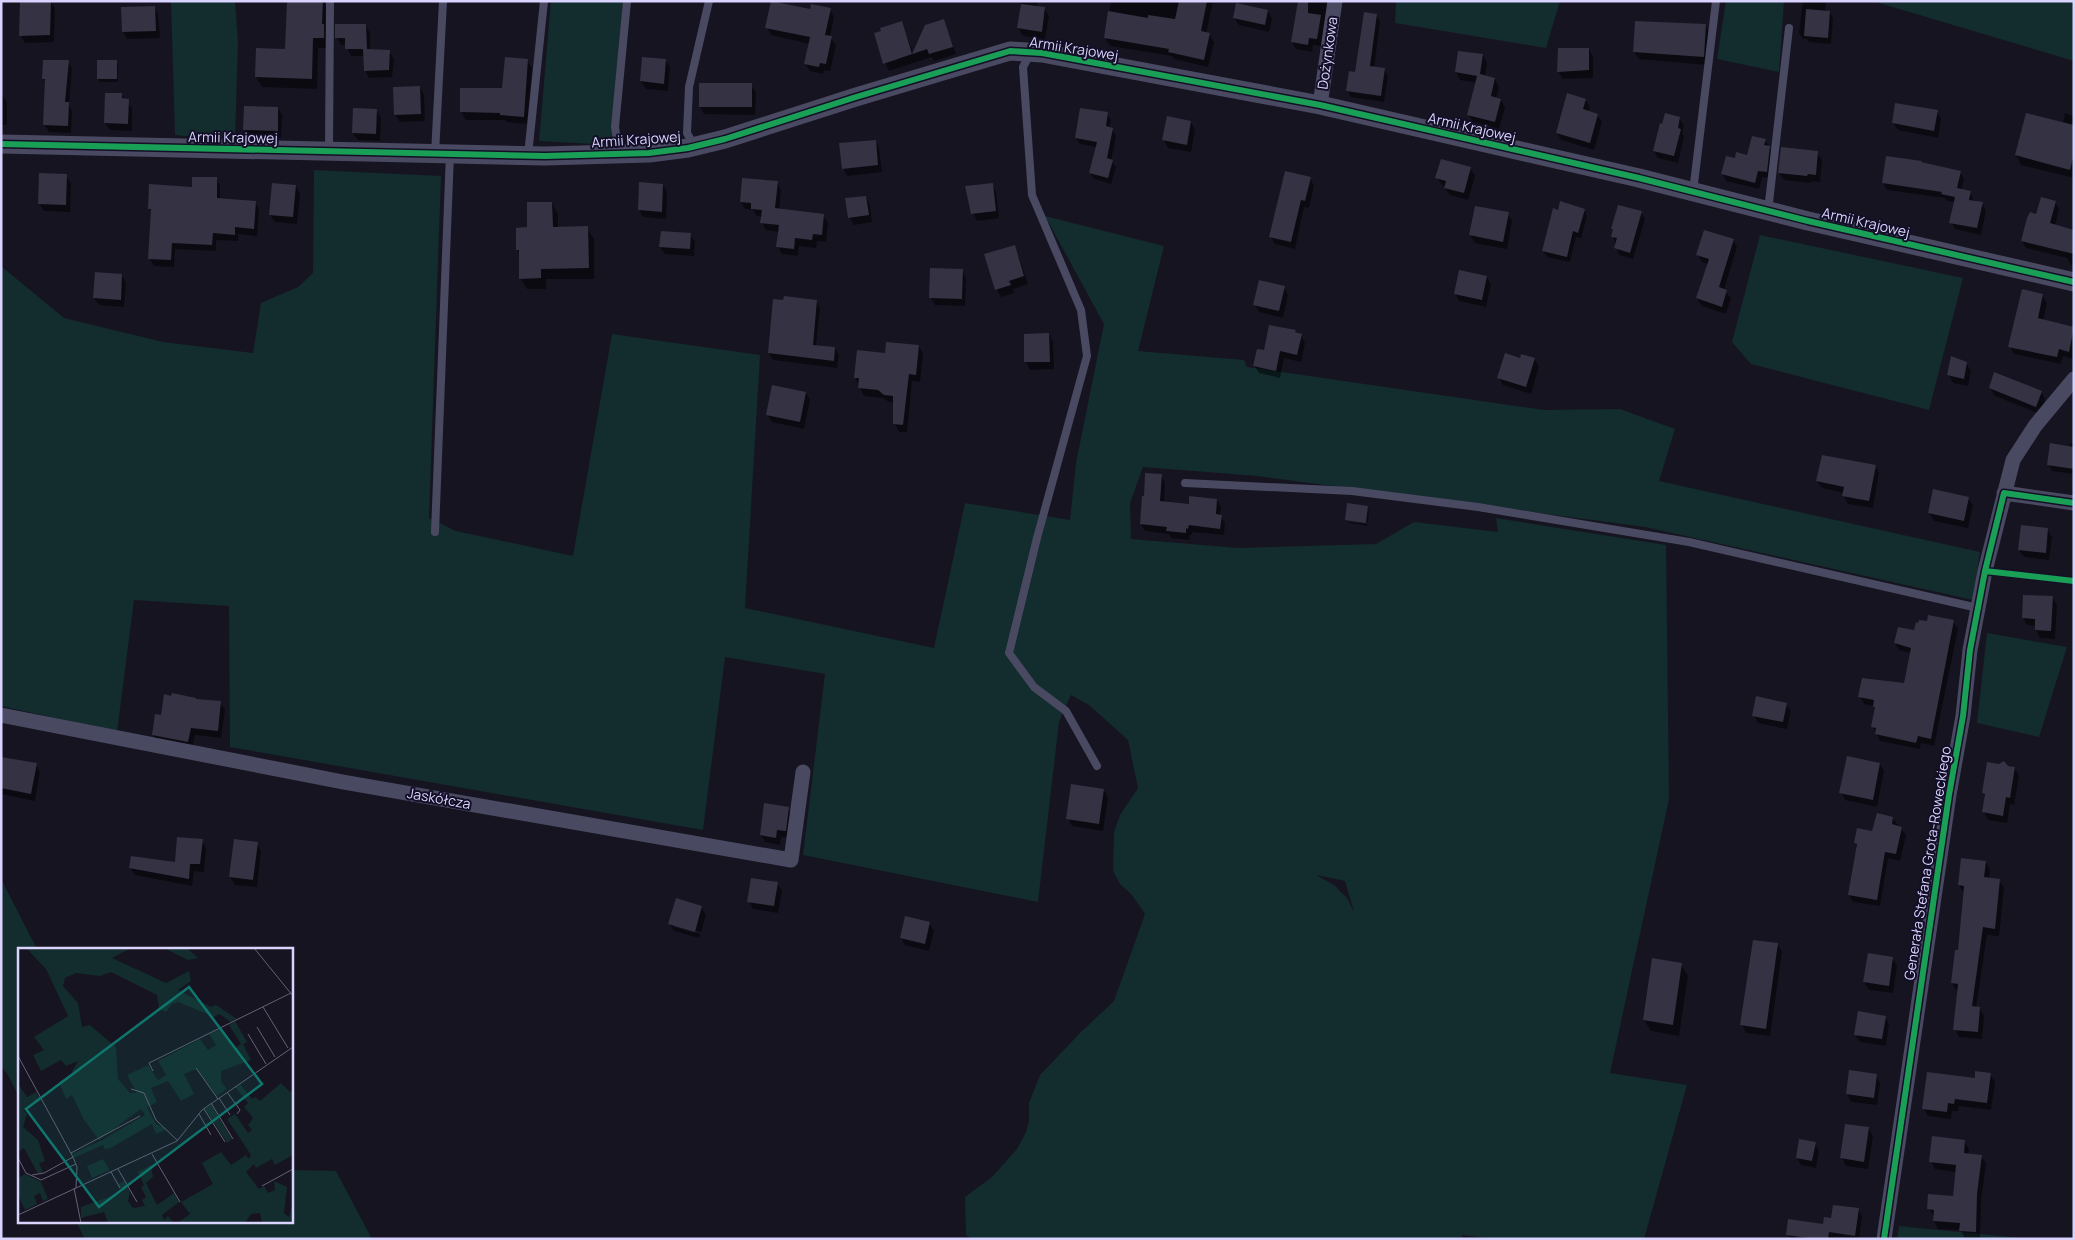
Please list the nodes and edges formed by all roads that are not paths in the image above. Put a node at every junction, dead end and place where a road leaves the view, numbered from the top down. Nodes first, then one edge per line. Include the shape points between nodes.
1 (330, 1) edge
2 (443, 1) edge
3 (544, 1) edge
4 (627, 1) edge
5 (709, 1) edge
6 (1335, 1) edge
7 (1716, 1) edge
8 (1789, 28) dead end
9 (1031, 53) junction
10 (1320, 105) junction
11 (1, 144) edge
12 (694, 146) junction
13 (329, 152) junction
14 (443, 154) junction
15 (619, 154) junction
16 (528, 155) junction
17 (1693, 192) junction
18 (1768, 211) junction
19 (2074, 282) edge
20 (2074, 379) edge
21 (1185, 483) dead end
22 (2004, 493) junction
23 (2074, 503) edge
24 (435, 532) dead end
25 (1985, 571) junction
26 (2074, 582) edge
27 (1978, 608) junction
28 (1, 716) edge
29 (1097, 766) dead end
30 (803, 772) dead end
31 (1884, 1239) edge

1 - 13 lane
2 - 14 lane
3 - 16 lane
4 - 15 lane via 615,127
5 - 12 lane via 689,87 687,134
6 - 10 street, Dożynkowa
7 - 17 lane
8 - 18 lane
9 - 10 street, Armii Krajowej
9 - 12 street, Armii Krajowej via 1010,51
9 - 29 lane via 1023,66 1032,195 1081,310 1087,356 1009,653 1034,687 1066,711
10 - 17 street, Armii Krajowej
11 - 13 street, Armii Krajowej
12 - 15 street, Armii Krajowej
13 - 14 street, Armii Krajowej
14 - 16 street, Armii Krajowej
14 - 24 lane
15 - 16 street, Armii Krajowej
17 - 18 street, Armii Krajowej
18 - 19 street, Armii Krajowej
20 - 22 street, Generała Stefana Grota-Roweckiego via 2035,426 2013,460
21 - 27 lane via 1352,491 1478,508 1689,542
22 - 23 street
22 - 25 street, Generała Stefana Grota-Roweckiego
25 - 26 lane
25 - 27 street, Generała Stefana Grota-Roweckiego
27 - 31 street, Generała Stefana Grota-Roweckiego
28 - 30 street, Jaskółcza via 343,782 791,860

